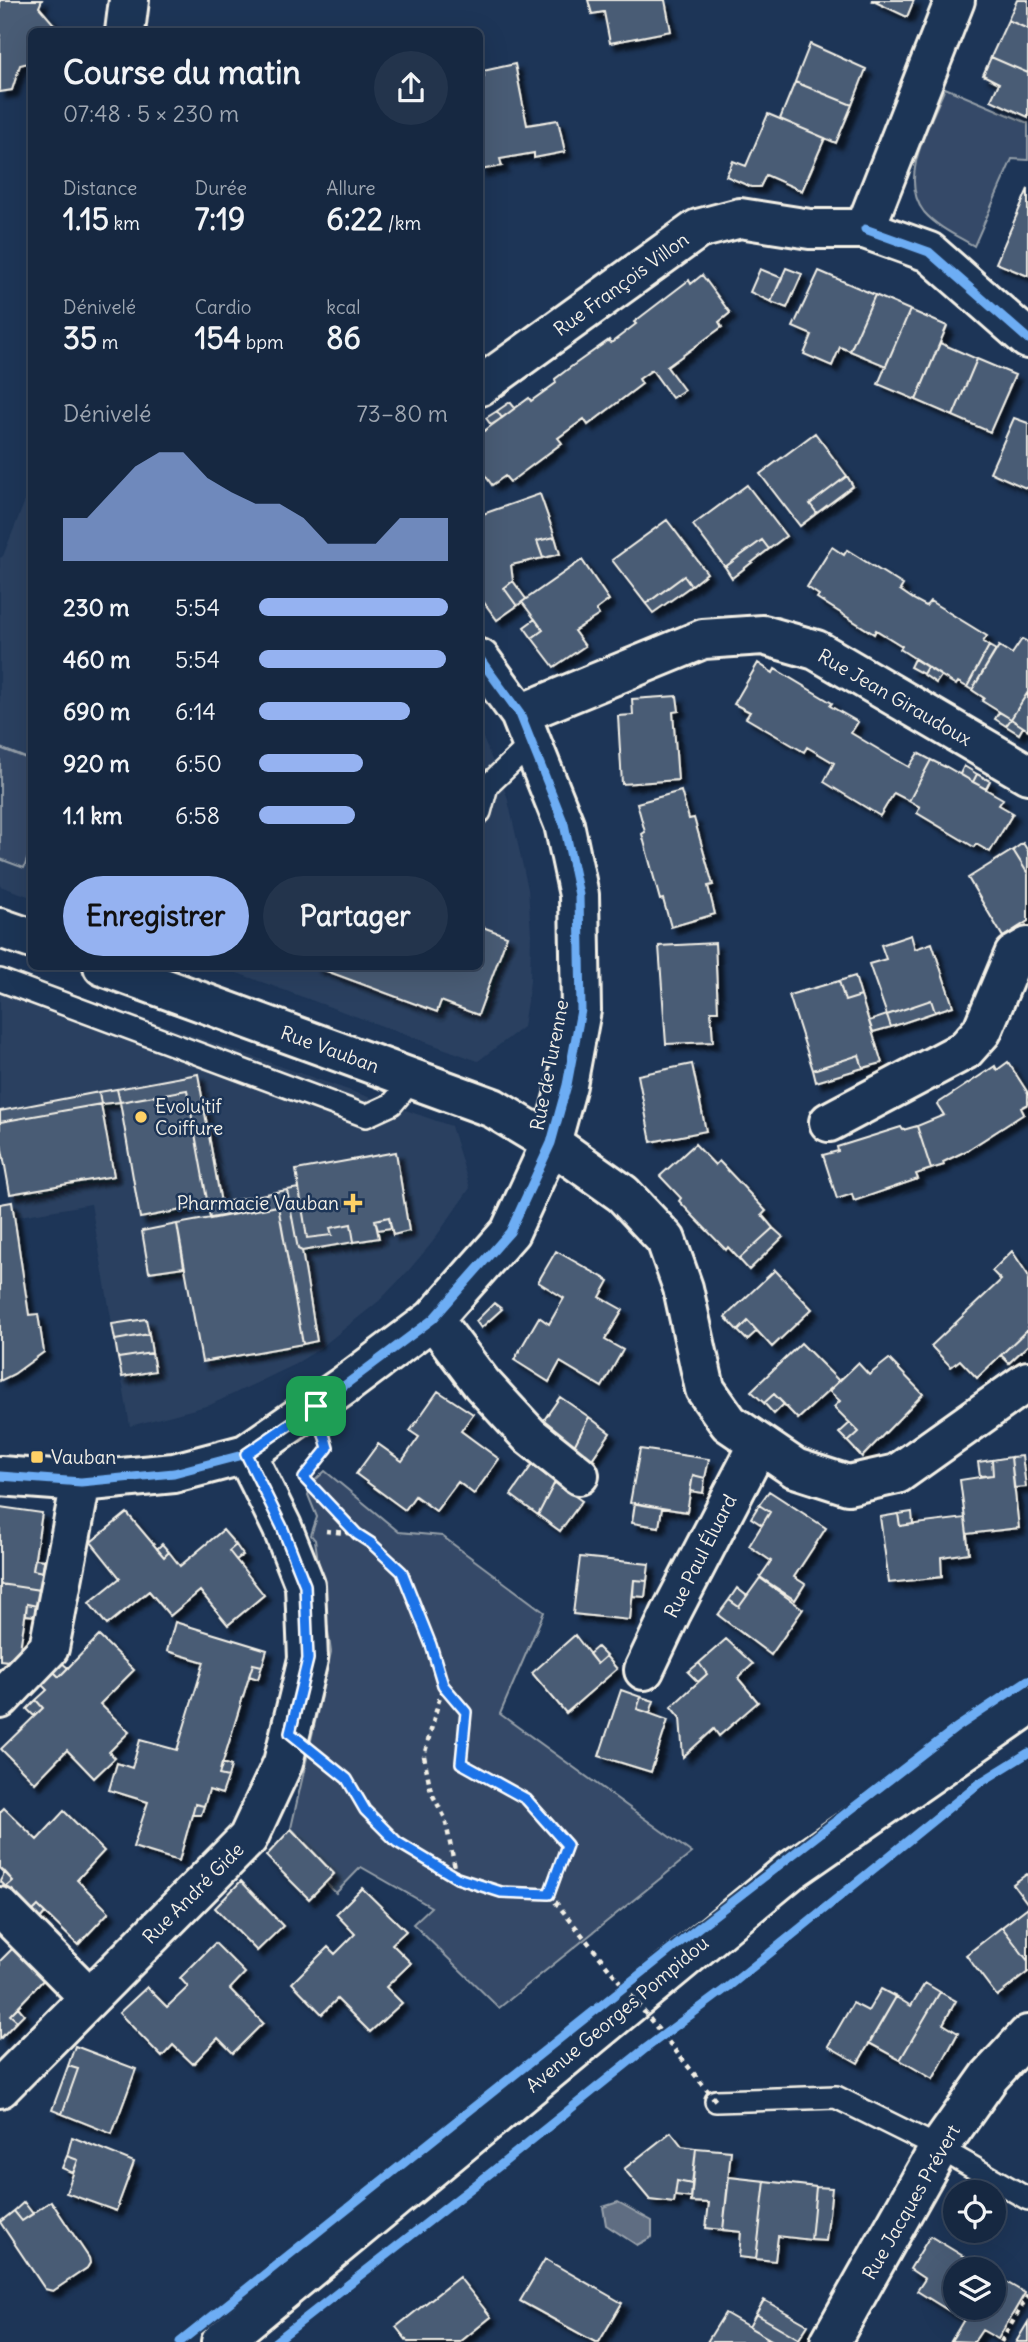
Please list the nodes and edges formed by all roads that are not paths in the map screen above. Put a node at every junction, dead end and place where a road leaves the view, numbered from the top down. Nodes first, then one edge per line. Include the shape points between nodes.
1 (129, 0) edge
2 (955, 0) edge
3 (126, 28) edge
4 (865, 229) junction
5 (1028, 339) edge
6 (483, 384) edge
7 (483, 664) edge
8 (526, 729) junction
9 (1028, 774) edge
10 (483, 801) edge
11 (0, 928) edge
12 (28, 938) edge
13 (1028, 947) edge
14 (114, 970) edge
15 (0, 980) edge
16 (413, 1079) junction
17 (829, 1122) dead end
18 (551, 1143) junction
19 (433, 1319) junction
20 (1028, 1381) edge
21 (759, 1444) junction
22 (246, 1454) junction
23 (579, 1475) dead end
24 (0, 1476) edge
25 (81, 1482) junction
26 (645, 1670) dead end
27 (0, 1699) edge
28 (1028, 1706) edge
29 (0, 1907) edge
30 (89, 1997) junction
31 (1028, 2035) edge
32 (0, 2088) edge
33 (716, 2101) road end
34 (939, 2148) junction
35 (1028, 2199) edge
36 (221, 2342) edge
37 (830, 2342) edge

1 - 3 street
2 - 4 street
4 - 5 street, Rue François Villon via 929,252
4 - 6 street, Rue François Villon via 810,229 740,218 698,229
7 - 8 street, Rue de Turenne
8 - 9 street, Rue Jean Giraudoux via 703,639 763,635 816,650
8 - 10 lane via 487,786
8 - 18 street, Rue de Turenne via 564,824 579,895 581,1010
11 - 12 street
13 - 17 street via 1014,955 982,1031 965,1051
14 - 16 street, Rue Vauban
15 - 16 lane via 366,1116 392,1104
16 - 18 street, Rue Vauban via 493,1108
18 - 19 street, Rue de Turenne via 510,1232
18 - 21 street, Rue Vauban via 623,1194 666,1240 683,1289 705,1389 729,1423
19 - 22 street, Rue de Turenne
19 - 23 street via 482,1384 529,1435
20 - 21 street, Rue Vauban via 897,1474 860,1483 848,1485 795,1468
21 - 26 street, Rue Paul Éluard
22 - 25 street, Rue de Turenne via 174,1473
22 - 30 street, Rue André Gide via 305,1585 308,1659 284,1763 248,1838
24 - 25 street, Rue de Turenne
25 - 27 street via 49,1648
28 - 36 street, Avenue Georges Pompidou via 789,1872
29 - 30 street
30 - 32 street, Rue André Gide
31 - 34 street, Rue Jacques Prévert via 990,2076
33 - 34 lane via 836,2097
34 - 35 lane
34 - 37 street, Rue Jacques Prévert

